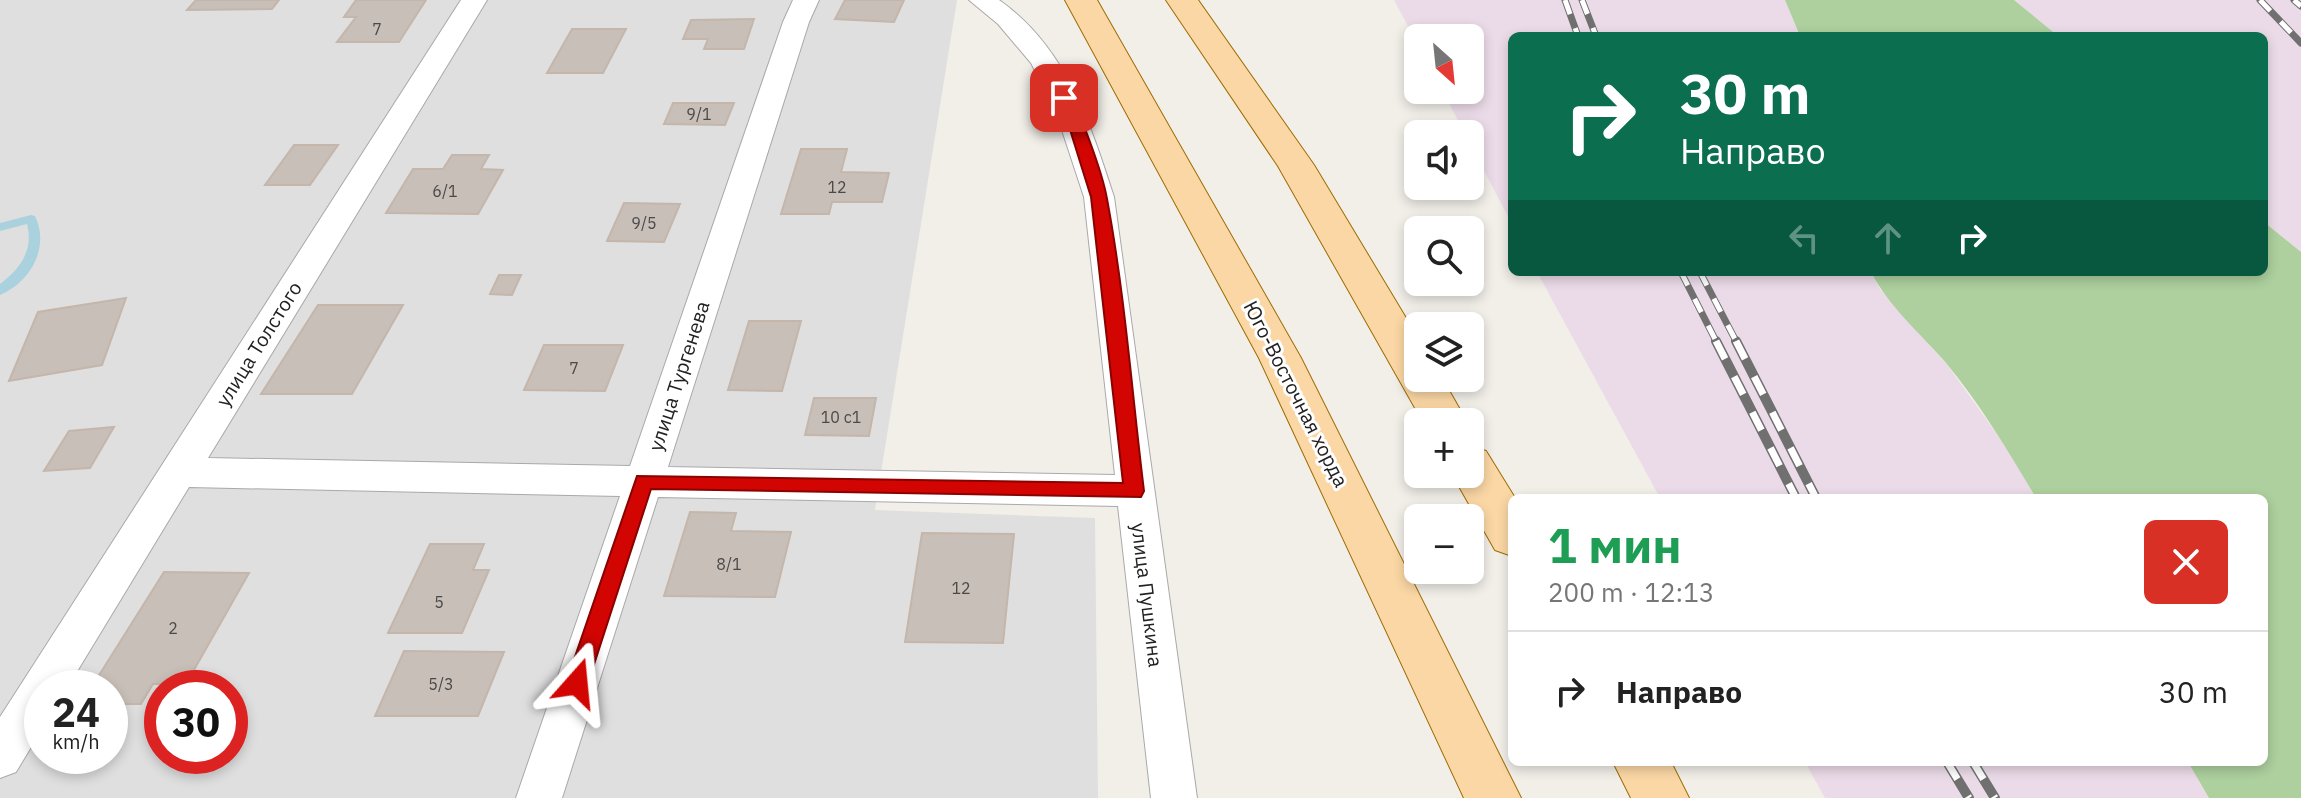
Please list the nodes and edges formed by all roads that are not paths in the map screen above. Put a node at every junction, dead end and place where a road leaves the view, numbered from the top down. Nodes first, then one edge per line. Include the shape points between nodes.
1 (474, 0) edge
2 (806, 0) edge
3 (982, 0) edge
4 (1081, 0) edge
5 (1182, 0) edge
6 (1404, 351) edge
7 (178, 472) junction
8 (644, 481) junction
9 (1484, 488) edge
10 (1134, 491) junction
11 (1508, 529) edge
12 (55, 670) edge
13 (24, 719) edge
14 (0, 757) edge
15 (1643, 766) edge
16 (539, 798) edge
17 (1174, 798) edge
18 (1493, 798) edge
19 (1661, 798) edge

1 - 7 street, улица Толстого
2 - 8 street, улица Тургенева
3 - 10 street, улица Пушкина via 1008,15 1043,54 1074,120 1099,197
4 - 18 main road, Юго-Восточная хорда via 1280,358
5 - 6 main road via 1296,165
7 - 8 street
7 - 12 street, улица Толстого
8 - 10 street
8 - 16 street, улица Тургенева
9 - 11 main road
10 - 17 street, улица Пушкина
13 - 14 street, улица Толстого
15 - 19 main road

